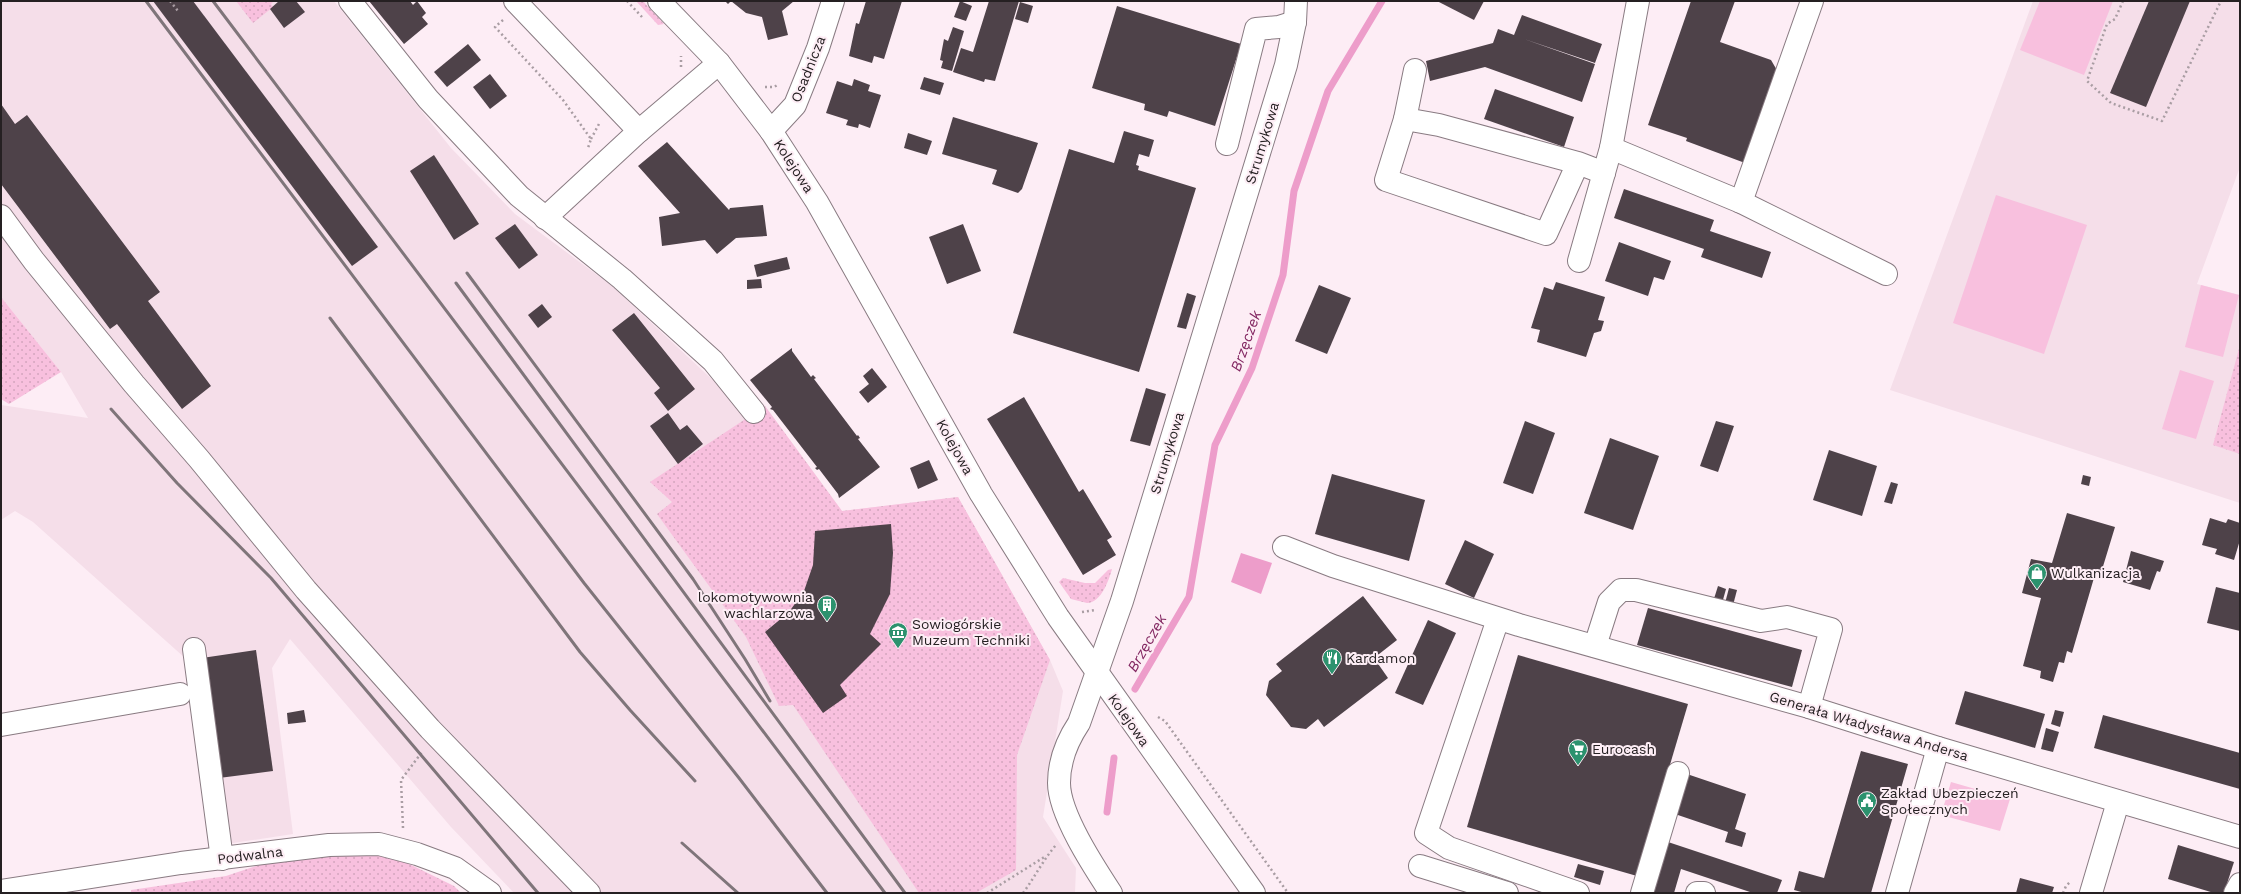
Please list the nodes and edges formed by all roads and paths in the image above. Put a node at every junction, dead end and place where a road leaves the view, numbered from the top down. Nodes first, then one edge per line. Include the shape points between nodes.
1 (170, 1) edge
2 (350, 1) edge
3 (659, 1) edge
4 (833, 1) edge
5 (1638, 1) edge
6 (1812, 1) edge
7 (2123, 1) edge
8 (2221, 1) edge
9 (511, 8) edge
10 (178, 11) dead end
11 (1296, 12) edge
12 (681, 54) dead end
13 (718, 63) junction
14 (1415, 70) dead end
15 (679, 73) dead end
16 (611, 102) junction
17 (1404, 119) junction
18 (639, 130) junction
19 (771, 131) junction
20 (591, 139) junction
21 (1227, 144) dead end
22 (1611, 148) junction
23 (586, 151) dead end
24 (1578, 162) junction
25 (1604, 173) junction
26 (1741, 202) junction
27 (1, 216) edge
28 (546, 218) junction
29 (1578, 261) dead end
30 (1886, 274) dead end
31 (754, 412) dead end
32 (1284, 547) dead end
33 (1498, 619) junction
34 (1595, 646) junction
35 (194, 649) dead end
36 (1096, 673) junction
37 (180, 694) dead end
38 (1809, 707) junction
39 (1155, 715) dead end
40 (1, 725) edge
41 (434, 734) junction
42 (1938, 748) junction
43 (1678, 773) dead end
44 (2118, 802) junction
45 (2240, 837) edge
46 (1060, 840) dead end
47 (403, 851) junction
48 (1046, 856) junction
49 (222, 859) junction
50 (1420, 866) dead end
51 (2240, 884) edge
52 (57, 888) edge
53 (1, 891) edge
54 (490, 893) edge
55 (589, 893) edge
56 (987, 893) edge
57 (1023, 893) edge
58 (1111, 893) edge
59 (1254, 893) edge
60 (1288, 893) edge
61 (1507, 893) edge
62 (1578, 893) edge
63 (1642, 893) edge
64 (1697, 893) edge
65 (1704, 893) edge
66 (1897, 893) edge
67 (2091, 893) edge
68 (2235, 893) edge

1 - 10 path
2 - 28 street via 428,99 519,196
3 - 13 street, Kolejowa
4 - 19 street, Osadnicza via 818,48 795,105
5 - 22 street
6 - 26 street
7 - 8 path via 2116,19 2107,24 2087,81 2111,103 2162,121
9 - 16 street
9 - 20 path via 495,27 563,100
11 - 21 street via 1279,27 1256,30
11 - 36 street, Strumykowa via 1284,72 1122,601
12 - 15 path
13 - 18 street
13 - 19 street, Kolejowa
14 - 17 street
16 - 18 street
16 - 20 path
17 - 24 street via 1439,125
17 - 24 street via 1386,180 1546,234
18 - 28 street
19 - 36 street, Kolejowa via 817,202 981,494
20 - 23 path
22 - 25 street
22 - 26 street
24 - 25 street
25 - 29 street
26 - 30 street
27 - 41 street via 34,261 134,384 306,590
28 - 31 street via 622,279 713,361
32 - 33 street, Generała Władysława Andersa via 1331,571
33 - 34 street, Generała Władysława Andersa
33 - 62 street via 1426,833 1449,848
34 - 38 street, Generała Władysława Andersa
34 - 38 street via 1609,602 1621,590 1636,590 1761,621 1787,616 1831,629
35 - 49 street
36 - 58 street, Strumykowa via 1079,723 1064,755 1059,785 1076,835
36 - 59 street, Kolejowa
37 - 40 street
38 - 42 street, Generała Władysława Andersa
39 - 60 path via 1165,721
41 - 47 path via 401,780
41 - 55 street
42 - 44 street, Generała Władysława Andersa
42 - 66 street
43 - 63 street
44 - 45 street, Generała Władysława Andersa
44 - 67 street
46 - 48 path
47 - 49 street, Podwalna via 379,844 329,845
47 - 54 street, Podwalna via 455,868
48 - 56 path
48 - 57 path via 1036,876
49 - 52 street, Podwalna
50 - 61 street
51 - 68 street
52 - 53 street, Podwalna
64 - 65 street

